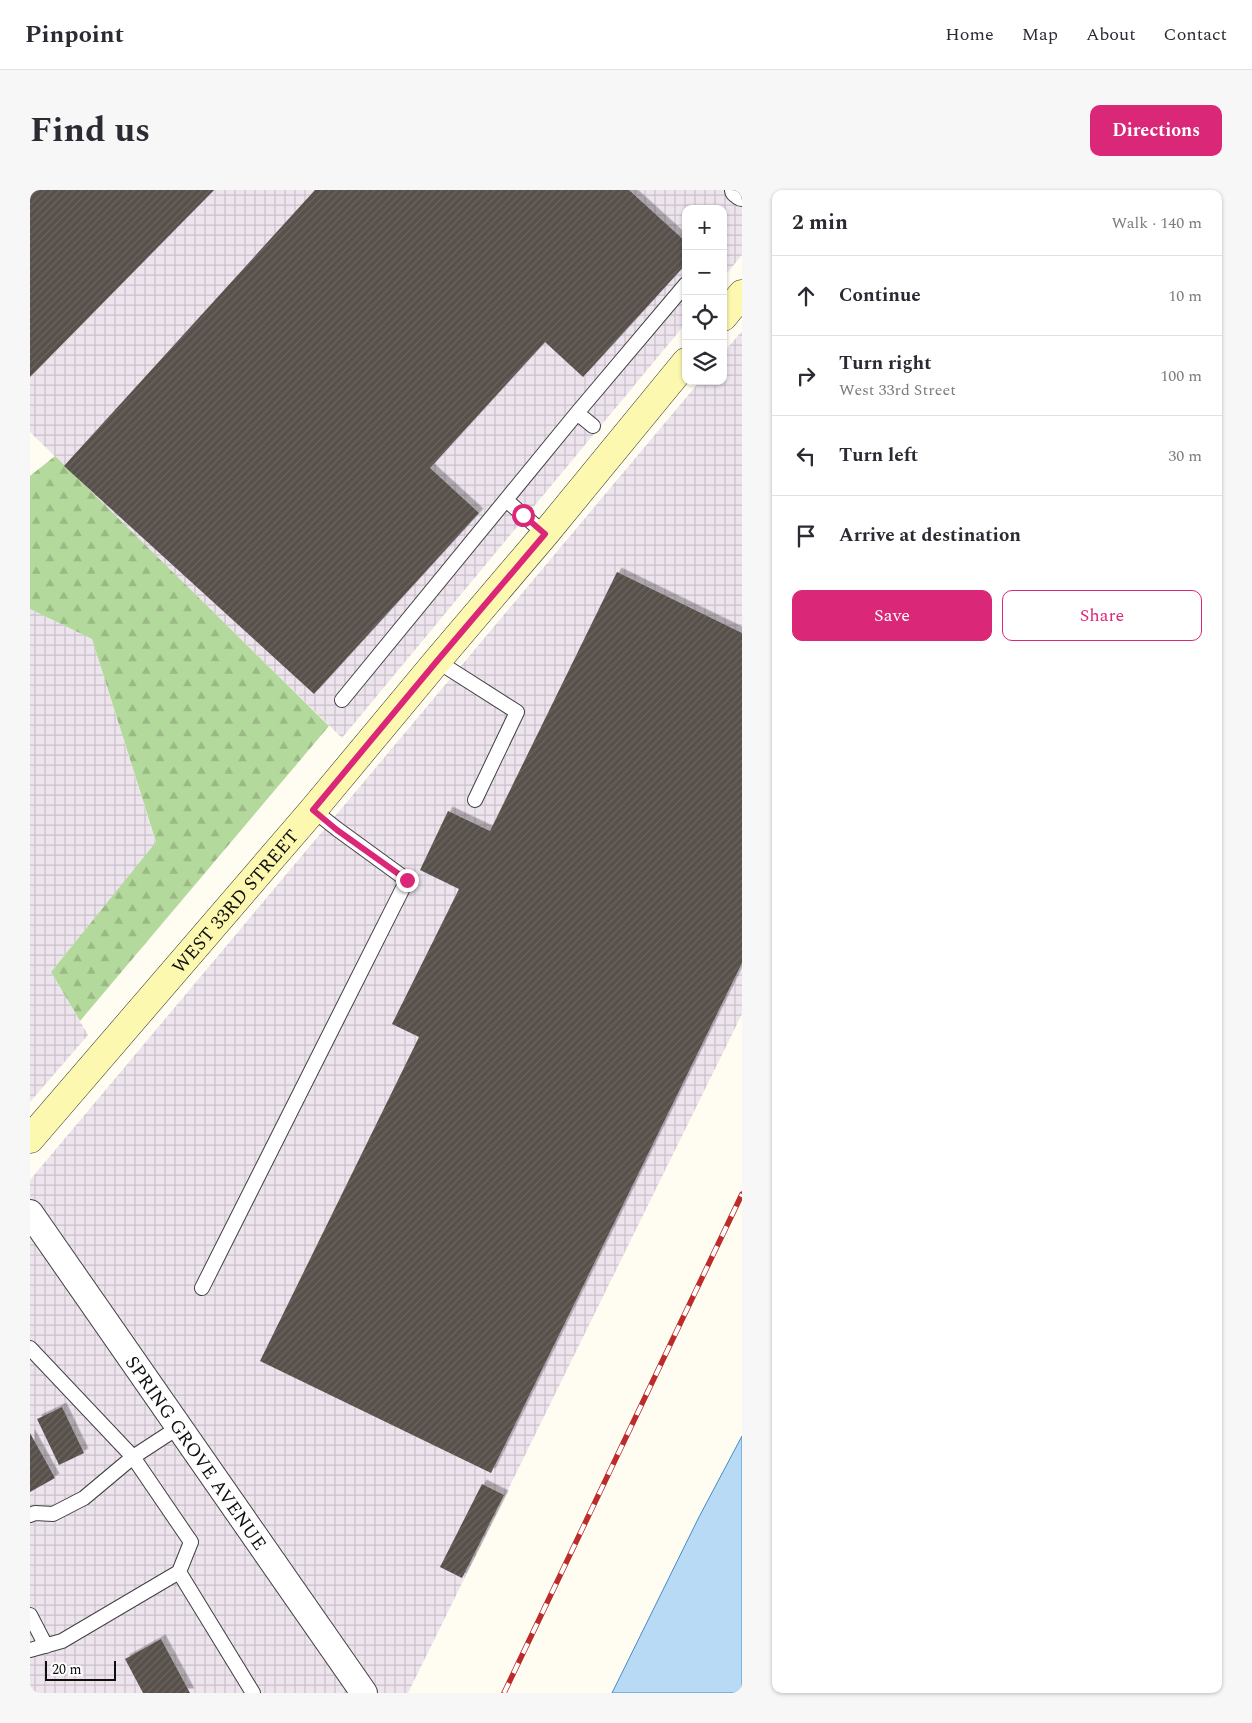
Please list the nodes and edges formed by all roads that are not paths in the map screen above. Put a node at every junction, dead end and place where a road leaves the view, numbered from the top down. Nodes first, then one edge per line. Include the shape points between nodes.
1 (738, 190) edge
2 (742, 193) edge
3 (682, 289) edge
4 (742, 294) edge
5 (727, 312) edge
6 (682, 367) edge
7 (576, 413) junction
8 (592, 426) dead end
9 (506, 500) junction
10 (545, 534) junction
11 (437, 661) junction
12 (342, 700) dead end
13 (475, 800) dead end
14 (313, 810) junction
15 (30, 1139) edge
16 (30, 1213) edge
17 (202, 1288) dead end
18 (30, 1348) edge
19 (179, 1426) junction
20 (133, 1457) junction
21 (30, 1515) edge
22 (179, 1572) junction
23 (30, 1615) edge
24 (46, 1646) junction
25 (30, 1650) edge
26 (361, 1692) edge
27 (253, 1693) edge

1 - 2 street
3 - 7 lane
4 - 5 street
6 - 10 street, WEST 33RD STREET
7 - 8 lane
7 - 9 lane
9 - 10 lane
9 - 12 lane
10 - 11 street, WEST 33RD STREET
11 - 13 lane via 517,712
11 - 14 street, WEST 33RD STREET
14 - 15 street, WEST 33RD STREET
14 - 17 lane via 407,880
16 - 19 street, SPRING GROVE AVENUE
18 - 20 lane
19 - 20 lane
19 - 26 street, SPRING GROVE AVENUE
20 - 21 lane via 84,1498 53,1514
20 - 22 lane via 191,1542
22 - 24 lane via 62,1641
22 - 27 lane
23 - 24 lane
24 - 25 lane

